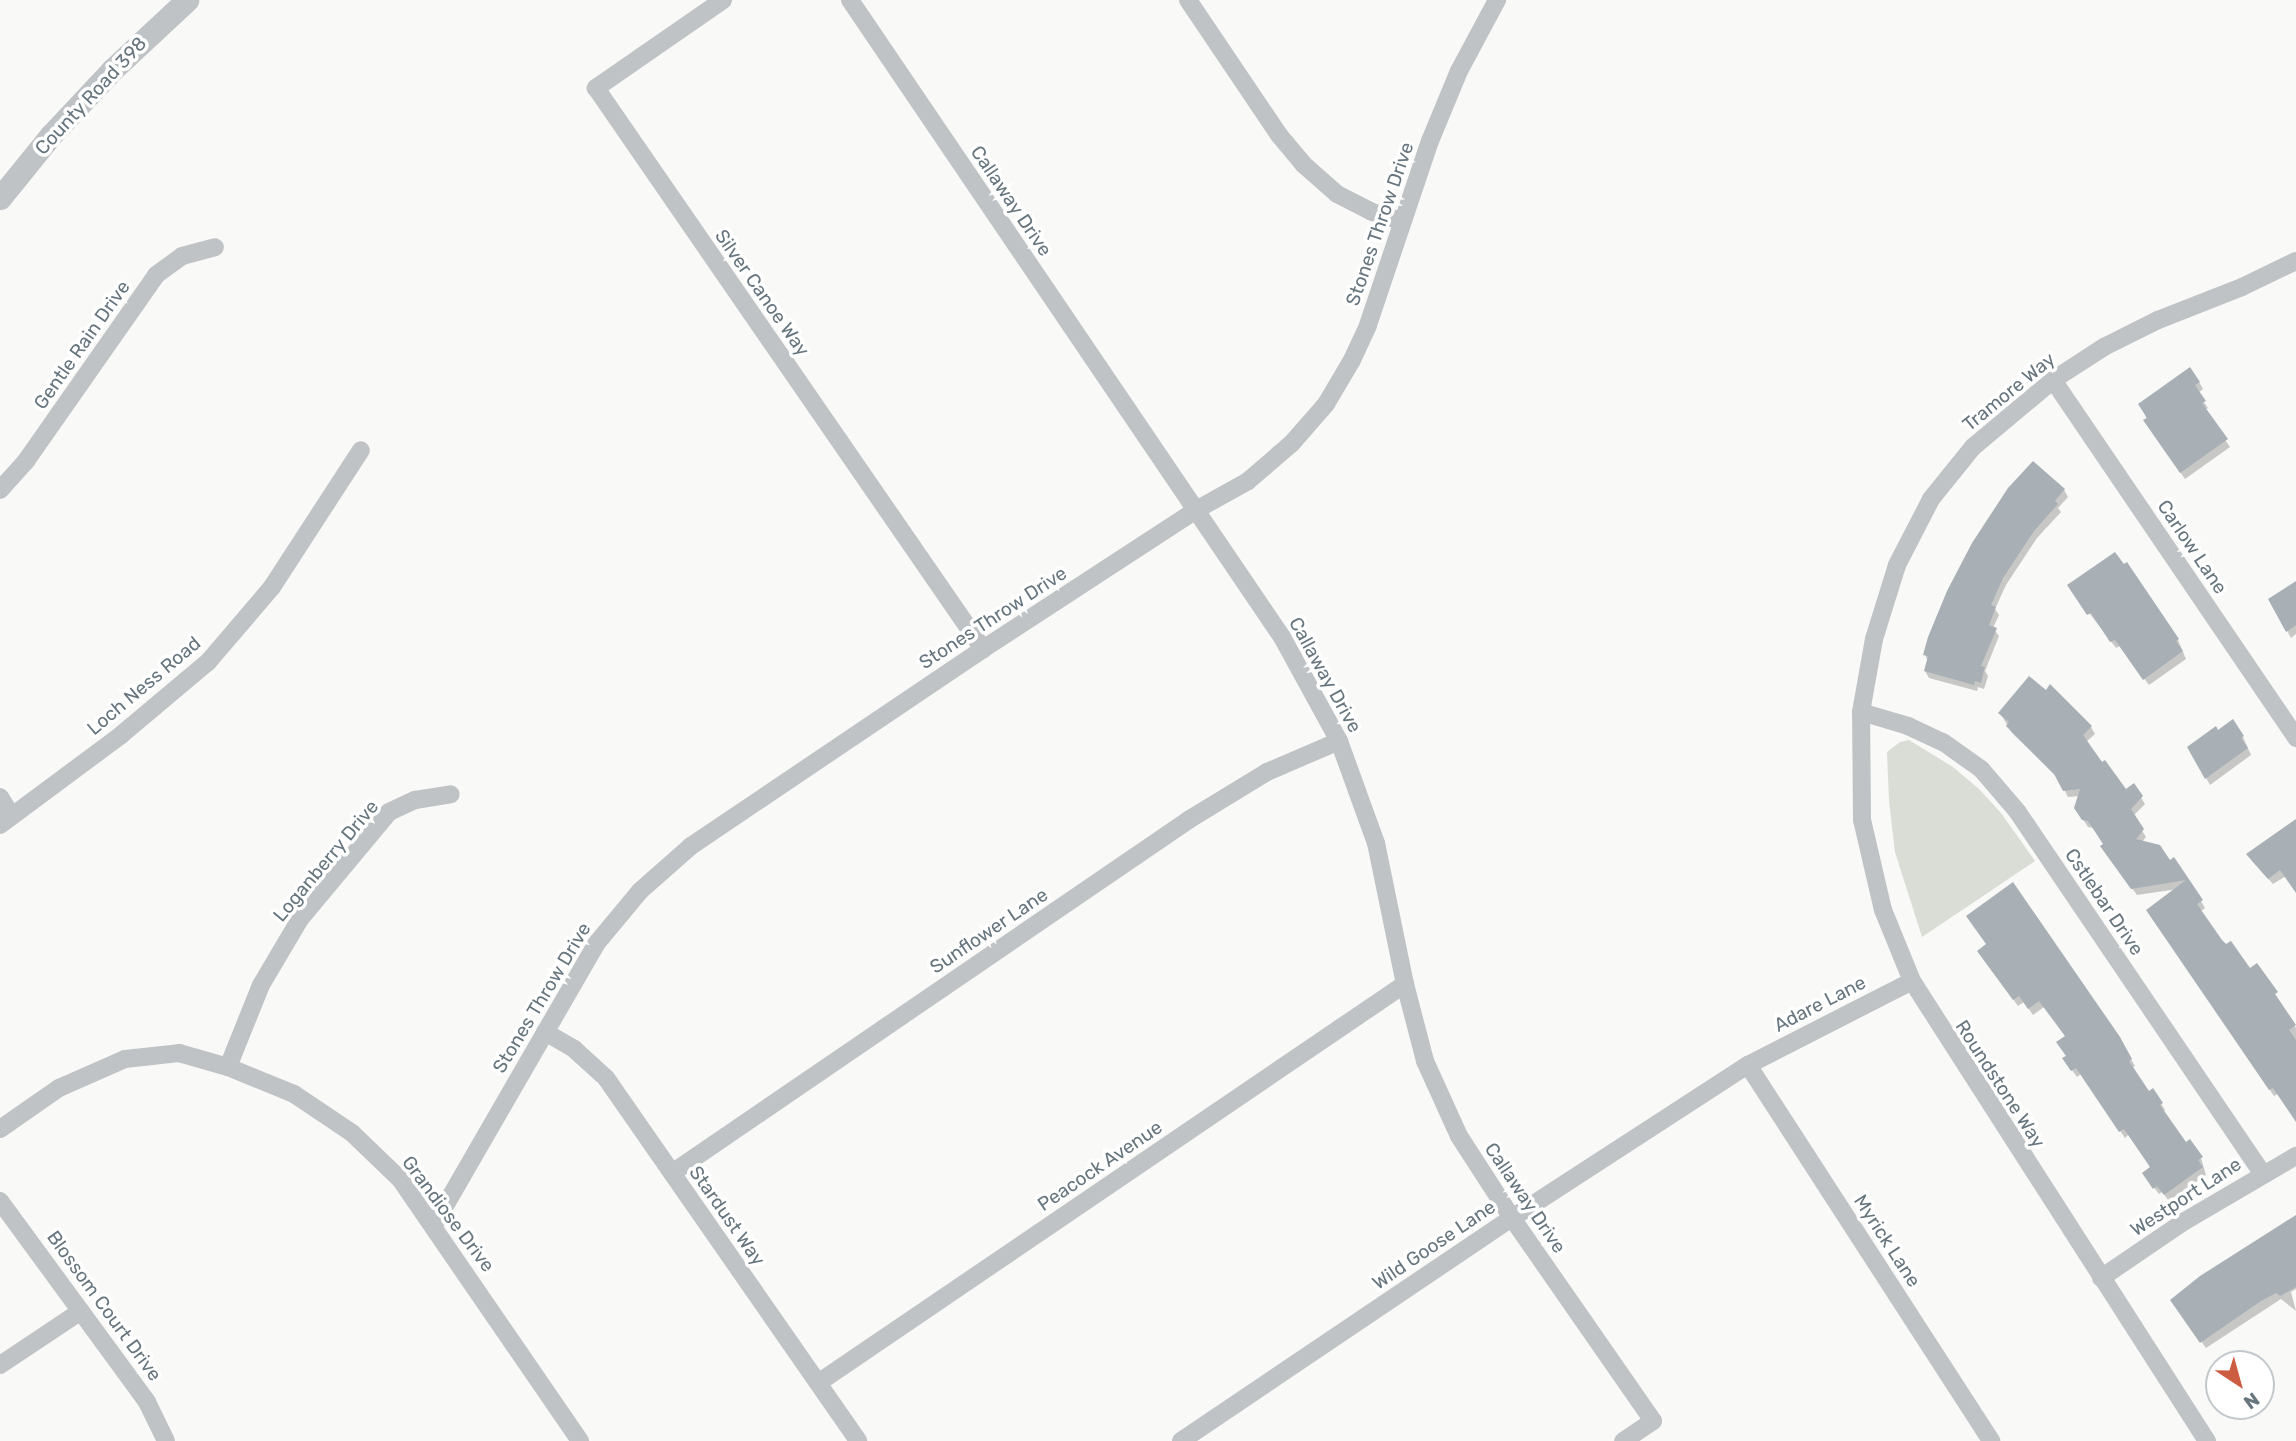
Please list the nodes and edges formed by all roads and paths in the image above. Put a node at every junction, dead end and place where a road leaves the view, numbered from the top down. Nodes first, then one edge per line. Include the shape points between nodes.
1 (187, 0) edge
2 (723, 0) edge
3 (850, 0) edge
4 (1188, 0) edge
5 (1497, 0) edge
6 (0, 198) edge
7 (1401, 221) junction
8 (215, 247) dead end
9 (2296, 261) edge
10 (2053, 380) junction
11 (361, 450) dead end
12 (0, 490) edge
13 (1196, 510) junction
14 (983, 649) junction
15 (1861, 712) junction
16 (2296, 738) edge
17 (1339, 741) junction
18 (451, 794) dead end
19 (0, 797) edge
20 (6, 820) edge
21 (1912, 981) junction
22 (1405, 984) junction
23 (545, 1032) junction
24 (1748, 1065) junction
25 (228, 1067) junction
26 (0, 1129) edge
27 (2296, 1156) edge
28 (672, 1173) junction
29 (2262, 1173) junction
30 (0, 1201) edge
31 (1512, 1218) junction
32 (434, 1225) junction
33 (2101, 1278) junction
34 (80, 1311) junction
35 (0, 1365) edge
36 (818, 1383) junction
37 (166, 1441) edge
38 (580, 1441) edge
39 (858, 1441) edge
40 (1181, 1441) edge
41 (1623, 1441) edge
42 (1991, 1441) edge
43 (2207, 1441) edge

1 - 6 street, County Road 398 via 112,70
2 - 14 street, Silver Canoe Way via 596,88
3 - 13 street, Callaway Drive
4 - 7 street via 1303,164 1338,194
5 - 7 street, Stones Throw Drive via 1459,71
7 - 13 street, Stones Throw Drive via 1368,325 1326,404 1292,443 1248,481
8 - 12 street, Gentle Rain Drive via 182,256 156,275 26,461
9 - 10 street, Tramore Way via 2158,320
10 - 15 street, Tramore Way via 1973,447 1931,499 1897,565 1874,639
10 - 16 street, Carlow Lane
11 - 20 street, Loch Ness Road via 272,587 208,662 121,735
13 - 14 street, Stones Throw Drive
13 - 17 street, Callaway Drive via 1282,637
14 - 23 street, Stones Throw Drive via 691,846 640,891 596,944
15 - 21 street, Roundstone Way via 1862,820 1883,910
15 - 29 street, Cstlebar Drive via 1943,742 1981,769 2017,811
17 - 22 street, Callaway Drive via 1376,843
17 - 28 street, Sunflower Lane via 1267,772 1190,819
18 - 25 street, Loganberry Drive via 415,800 389,813 300,919 261,985
19 - 20 street
21 - 24 street, Adare Lane
21 - 33 street, Roundstone Way
22 - 31 street, Callaway Drive via 1425,1061 1459,1136
22 - 36 street, Peacock Avenue
23 - 28 street, Stardust Way via 574,1049 606,1078
23 - 32 street, Stones Throw Drive
24 - 31 street, Wild Goose Lane
24 - 42 street, Myrick Lane
25 - 26 street, Grandiose Drive via 179,1053 125,1059 59,1088
25 - 32 street, Grandiose Drive via 294,1094 352,1133 400,1179
27 - 29 street, Westport Lane
28 - 36 street, Stardust Way
29 - 33 street, Westport Lane
30 - 34 street, Blossom Court Drive
31 - 40 street, Wild Goose Lane
31 - 41 street, Callaway Drive via 1653,1421
32 - 38 street, Grandiose Drive
33 - 43 street, Roundstone Way
34 - 35 street
34 - 37 street, Blossom Court Drive via 147,1402
36 - 39 street, Stardust Way

